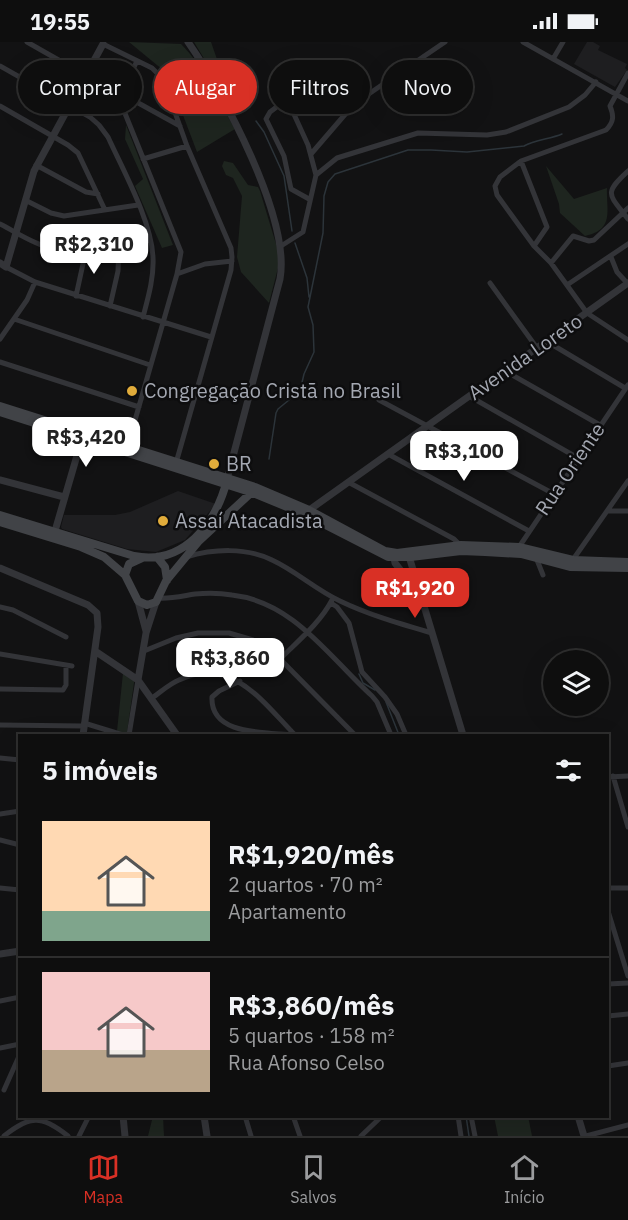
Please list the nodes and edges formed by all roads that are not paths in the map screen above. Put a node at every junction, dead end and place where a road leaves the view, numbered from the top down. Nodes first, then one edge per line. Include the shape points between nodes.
1 (27, 42) edge
2 (188, 42) edge
3 (445, 42) edge
4 (523, 42) edge
5 (563, 42) edge
6 (101, 43) edge
7 (553, 59) junction
8 (59, 60) edge
9 (92, 60) edge
10 (135, 60) edge
11 (142, 64) edge
12 (0, 66) edge
13 (628, 73) edge
14 (18, 76) edge
15 (596, 82) junction
16 (616, 93) junction
17 (628, 101) edge
18 (142, 105) edge
19 (0, 106) edge
20 (269, 113) edge
21 (64, 114) edge
22 (84, 114) edge
23 (125, 114) edge
24 (294, 114) edge
25 (180, 126) junction
26 (52, 136) junction
27 (187, 146) junction
28 (311, 154) junction
29 (143, 159) junction
30 (521, 161) junction
31 (36, 165) junction
32 (628, 171) edge
33 (316, 175) junction
34 (98, 194) junction
35 (309, 199) junction
36 (25, 200) junction
37 (138, 205) junction
38 (105, 210) junction
39 (625, 210) edge
40 (628, 219) edge
41 (0, 224) edge
42 (15, 232) junction
43 (150, 240) junction
44 (119, 244) junction
45 (628, 244) edge
46 (281, 246) junction
47 (534, 246) junction
48 (86, 250) junction
49 (611, 257) junction
50 (232, 261) junction
51 (551, 263) junction
52 (3, 265) edge
53 (177, 274) junction
54 (35, 282) junction
55 (490, 283) dead end
56 (628, 284) edge
57 (567, 285) junction
58 (76, 296) junction
59 (110, 306) junction
60 (587, 313) junction
61 (143, 317) junction
62 (14, 319) junction
63 (162, 323) junction
64 (211, 338) junction
65 (0, 339) edge
66 (628, 340) edge
67 (546, 341) junction
68 (537, 348) junction
69 (0, 362) edge
70 (150, 366) junction
71 (504, 371) junction
72 (627, 387) edge
73 (469, 396) junction
74 (379, 400) dead end
75 (0, 406) edge
76 (139, 407) junction
77 (0, 412) edge
78 (600, 425) junction
79 (427, 426) junction
80 (83, 435) junction
81 (126, 449) junction
82 (388, 454) junction
83 (578, 458) junction
84 (175, 465) junction
85 (0, 480) edge
86 (226, 481) junction
87 (628, 481) edge
88 (348, 482) junction
89 (254, 490) junction
90 (554, 494) junction
91 (64, 497) junction
92 (221, 500) junction
93 (231, 511) junction
94 (607, 511) junction
95 (628, 511) edge
96 (306, 512) junction
97 (0, 515) edge
98 (0, 522) edge
99 (55, 531) junction
100 (529, 531) junction
101 (444, 534) junction
102 (462, 548) junction
103 (447, 550) junction
104 (516, 550) junction
105 (408, 554) junction
106 (396, 555) junction
107 (157, 557) junction
108 (186, 557) junction
109 (143, 558) junction
110 (537, 560) junction
111 (628, 562) edge
112 (571, 564) junction
113 (0, 568) edge
114 (628, 568) edge
115 (125, 575) junction
116 (404, 575) junction
117 (415, 575) junction
118 (543, 575) dead end
119 (166, 581) junction
120 (157, 600) junction
121 (332, 600) junction
122 (422, 600) junction
123 (138, 601) junction
124 (0, 607) edge
125 (307, 632) junction
126 (146, 633) junction
127 (432, 633) junction
128 (66, 637) dead end
129 (95, 651) junction
130 (144, 651) junction
131 (0, 654) edge
132 (279, 659) junction
133 (138, 680) junction
134 (240, 681) junction
135 (0, 689) edge
136 (152, 698) junction
137 (398, 717) junction
138 (386, 723) junction
139 (83, 724) junction
140 (0, 725) edge
141 (83, 734) edge
142 (119, 734) edge
143 (129, 734) edge
144 (176, 734) edge
145 (284, 734) edge
146 (293, 734) edge
147 (354, 734) edge
148 (391, 734) edge
149 (406, 734) edge
150 (463, 734) edge
151 (0, 758) edge
152 (18, 760) edge
153 (610, 776) edge
154 (628, 776) edge
155 (18, 811) edge
156 (0, 814) edge
157 (628, 827) edge
158 (0, 840) edge
159 (18, 844) edge
160 (0, 888) edge
161 (609, 888) edge
162 (628, 888) edge
163 (18, 890) edge
164 (609, 914) edge
165 (18, 951) edge
166 (0, 954) edge
167 (628, 976) edge
168 (628, 983) edge
169 (609, 984) edge
170 (18, 997) edge
171 (0, 1001) edge
172 (628, 1014) edge
173 (609, 1016) edge
174 (18, 1044) edge
175 (0, 1048) edge
176 (18, 1058) edge
177 (628, 1063) edge
178 (609, 1066) edge
179 (4, 1090) dead end
180 (34, 1118) edge
181 (40, 1118) edge
182 (88, 1118) edge
183 (123, 1118) edge
184 (204, 1118) edge
185 (246, 1118) edge
186 (294, 1118) edge
187 (380, 1118) edge
188 (458, 1118) edge
189 (471, 1118) edge
190 (579, 1118) edge
191 (628, 1125) edge
192 (4, 1136) edge
193 (68, 1136) edge
194 (79, 1136) edge
195 (125, 1136) edge
196 (207, 1136) edge
197 (251, 1136) edge
198 (300, 1136) edge
199 (362, 1136) edge
200 (461, 1136) edge
201 (475, 1136) edge
202 (585, 1136) edge

1 - 8 street
2 - 46 street via 234,120 263,189
3 - 28 street via 354,104
4 - 7 street
5 - 7 street
6 - 9 street
6 - 10 street
7 - 15 street
11 - 25 street via 163,79
12 - 14 street
13 - 16 street
15 - 16 street
15 - 33 street via 569,107 506,132 411,134 344,155
16 - 17 street
16 - 30 street via 610,106 613,121 606,130
18 - 25 street
19 - 26 street
20 - 35 street via 266,121 284,156 291,189
21 - 26 street
22 - 37 street via 104,130
23 - 29 street
24 - 28 street
25 - 27 street
26 - 31 street
26 - 34 street via 78,153
27 - 29 street
27 - 50 street via 227,238
28 - 33 street
29 - 53 street via 181,252
30 - 47 street via 547,227
30 - 47 street via 500,177 495,186 497,195
31 - 34 street via 77,188
31 - 36 street
32 - 39 street via 610,190
33 - 35 street
34 - 38 street
35 - 46 street via 303,232
36 - 38 street via 57,216
36 - 42 street
37 - 38 street
37 - 43 street
39 - 40 street
39 - 51 street via 594,240 573,236
41 - 42 street
42 - 48 street via 53,249
42 - 52 street
43 - 44 street
43 - 61 street via 153,268
44 - 48 street
44 - 59 street
45 - 49 street
46 - 86 street via 280,279
47 - 51 street
48 - 58 street
49 - 56 street
49 - 57 street
50 - 53 street via 205,264
50 - 64 street
51 - 57 street
52 - 54 street
53 - 63 street
54 - 58 street
54 - 62 street
55 - 68 street
56 - 60 street, Avenida Loreto
57 - 60 street
58 - 59 street
59 - 61 street
60 - 66 street
60 - 67 street, Avenida Loreto
61 - 63 street
62 - 65 street
62 - 70 street
63 - 64 street
63 - 70 street
64 - 84 street
67 - 68 street, Avenida Loreto
67 - 72 street
68 - 71 street, Avenida Loreto
69 - 76 street
70 - 76 street
71 - 73 street, Avenida Loreto
71 - 78 street
72 - 78 street, Rua Oriente
73 - 79 street, Avenida Loreto
73 - 83 street
74 - 79 street
75 - 80 main road
76 - 81 street
77 - 80 main road
78 - 83 street, Rua Oriente
79 - 82 street, Avenida Loreto
79 - 90 street
80 - 81 main road
80 - 91 street
81 - 84 main road
82 - 88 street, Avenida Loreto
82 - 100 street
83 - 90 street, Rua Oriente
84 - 86 main road
85 - 91 street
86 - 89 main road
86 - 92 main road
87 - 94 street
88 - 96 street, Avenida Loreto
88 - 101 street
89 - 93 main road
89 - 96 main road
90 - 100 street, Rua Oriente
91 - 99 street
92 - 93 main road
92 - 107 main road via 193,540 178,551
93 - 108 main road
94 - 95 street
94 - 112 street
96 - 106 main road
97 - 99 main road
98 - 115 main road via 89,549
99 - 109 main road
100 - 104 street, Rua Oriente
101 - 102 street
101 - 103 street
102 - 103 main road
102 - 104 main road
103 - 105 main road
104 - 110 main road
104 - 112 main road
105 - 106 main road
105 - 117 street
106 - 116 street
107 - 109 main road
107 - 119 main road via 165,567
108 - 119 main road
108 - 121 street via 224,550 265,557
109 - 115 main road via 129,564
110 - 112 main road
110 - 118 street
111 - 112 main road
112 - 114 main road
113 - 129 street via 92,607 98,623
115 - 123 main road
116 - 117 street
116 - 122 street
117 - 122 street
119 - 120 main road
120 - 123 main road via 144,604
120 - 125 street via 212,593 246,597 284,612
120 - 126 street
121 - 125 street
121 - 127 street
121 - 137 street via 349,623 363,672
122 - 127 street
123 - 126 street
124 - 128 street
125 - 132 street
125 - 138 street via 377,702
126 - 130 street
127 - 150 street
129 - 133 street
129 - 139 street
130 - 132 street via 191,634 225,633 253,640
130 - 133 street
131 - 135 street via 69,665 63,690
132 - 147 street
133 - 136 street
133 - 143 street
134 - 136 street via 221,674 200,674 177,681
134 - 145 street via 212,698 213,708 223,722 237,729
134 - 146 street
136 - 144 street
137 - 138 street
137 - 149 street
138 - 148 street
139 - 140 street
139 - 141 street
139 - 142 street
151 - 152 street
153 - 154 street
153 - 157 street
155 - 156 street
158 - 159 street
160 - 163 street
161 - 162 street
164 - 167 street
165 - 166 street
168 - 169 street
170 - 171 street
172 - 173 street
174 - 175 street
176 - 179 street
177 - 178 street
180 - 192 street
181 - 193 street
182 - 194 street
183 - 195 street
184 - 196 street
185 - 197 street
186 - 198 street
187 - 199 street
188 - 200 street
189 - 201 street
190 - 202 street
191 - 202 street

